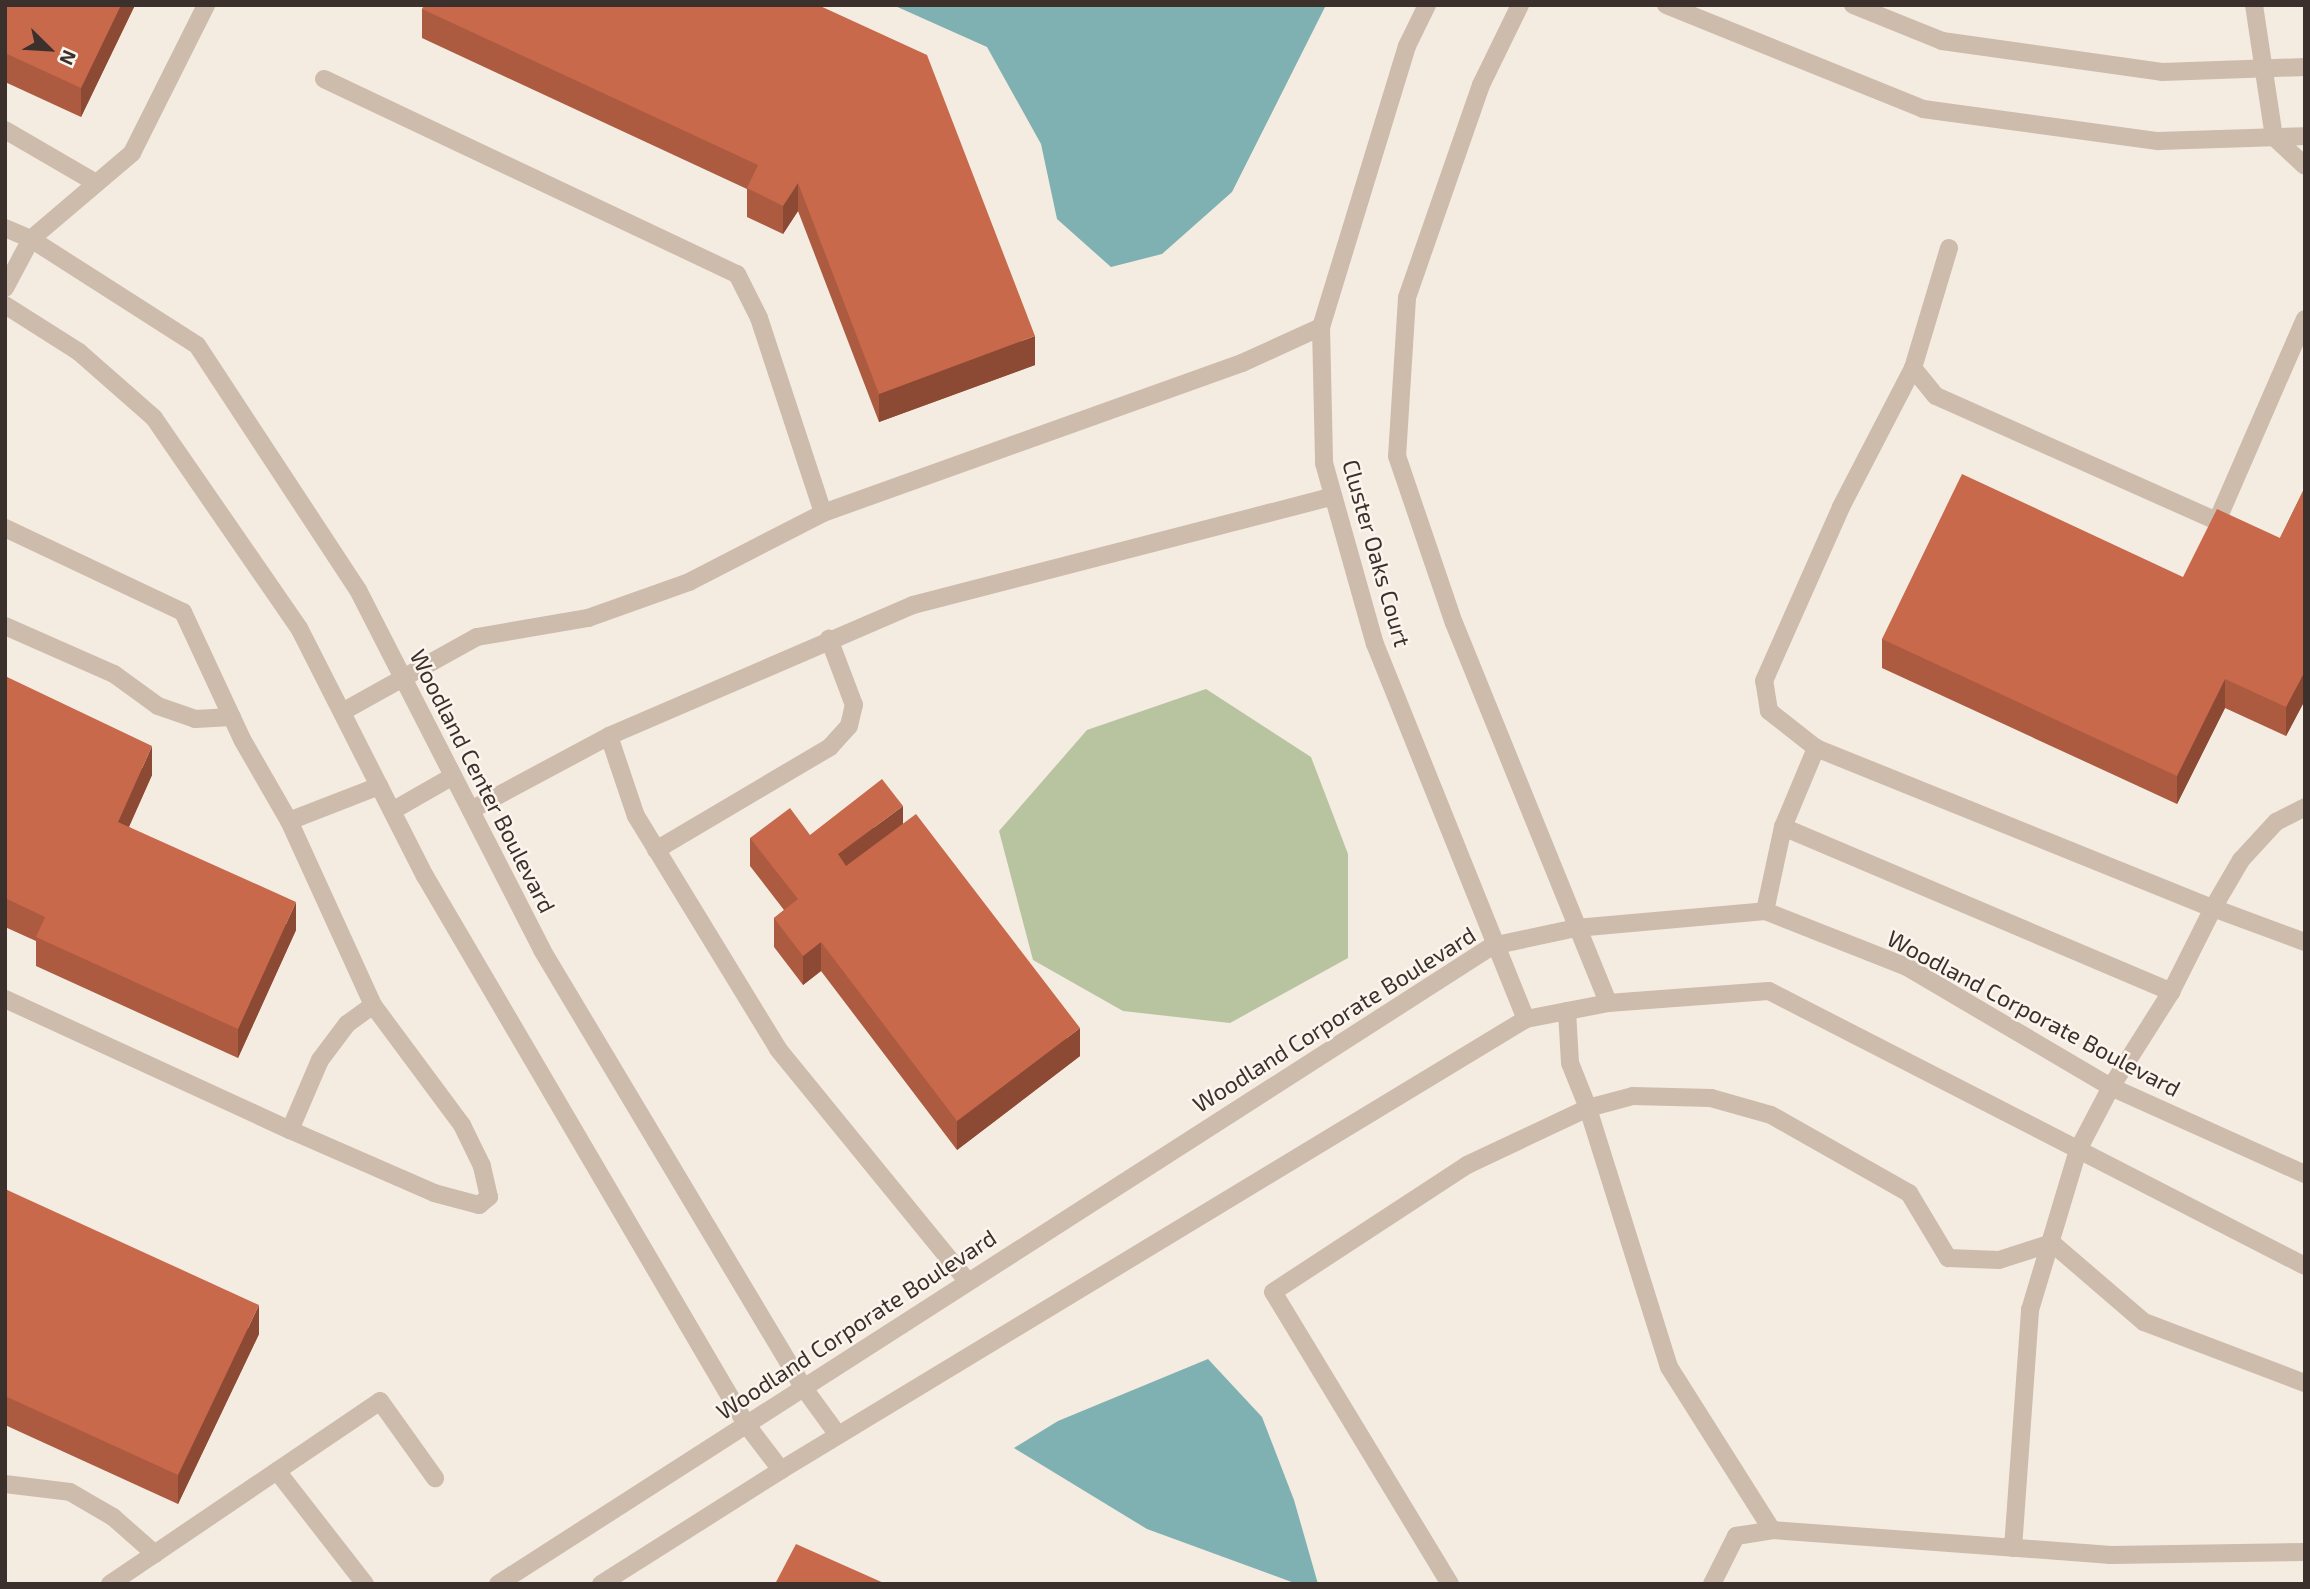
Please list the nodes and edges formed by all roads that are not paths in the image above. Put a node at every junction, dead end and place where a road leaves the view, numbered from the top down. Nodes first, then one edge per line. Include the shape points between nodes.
1 (206, 5) edge
2 (1427, 5) edge
3 (1520, 5) edge
4 (1666, 5) edge
5 (1853, 5) edge
6 (2254, 5) edge
7 (2305, 67) edge
8 (2266, 68) junction
9 (324, 79) dead end
10 (5, 130) edge
11 (2305, 136) edge
12 (2274, 137) junction
13 (2305, 166) edge
14 (96, 183) junction
15 (5, 228) edge
16 (31, 239) junction
17 (1949, 248) dead end
18 (5, 288) edge
19 (5, 305) edge
20 (2305, 319) edge
21 (1321, 327) junction
22 (1913, 368) junction
23 (1333, 496) junction
24 (823, 513) junction
25 (5, 528) edge
26 (5, 626) edge
27 (829, 639) junction
28 (403, 678) junction
29 (342, 712) junction
30 (232, 718) junction
31 (609, 736) junction
32 (1816, 748) junction
33 (453, 776) junction
34 (379, 786) junction
35 (2305, 807) edge
36 (471, 810) junction
37 (392, 811) junction
38 (289, 821) junction
39 (1783, 827) junction
40 (656, 850) junction
41 (2213, 908) junction
42 (1765, 911) junction
43 (1576, 928) junction
44 (2305, 942) edge
45 (1493, 946) junction
46 (2171, 992) junction
47 (5, 999) edge
48 (1608, 1003) junction
49 (373, 1005) junction
50 (1567, 1011) junction
51 (1526, 1019) junction
52 (2111, 1087) junction
53 (1588, 1108) junction
54 (290, 1130) junction
55 (2078, 1150) junction
56 (2305, 1174) edge
57 (2052, 1243) junction
58 (2305, 1266) edge
59 (967, 1281) junction
60 (2305, 1383) edge
61 (803, 1387) junction
62 (746, 1424) junction
63 (838, 1435) junction
64 (781, 1469) junction
65 (277, 1471) junction
66 (435, 1478) dead end
67 (5, 1484) edge
68 (1772, 1530) junction
69 (2013, 1548) junction
70 (2305, 1552) edge
71 (155, 1554) junction
72 (110, 1584) edge
73 (365, 1584) edge
74 (498, 1584) edge
75 (601, 1584) edge
76 (1450, 1584) edge
77 (1712, 1584) edge

1 - 14 street via 132,153
2 - 21 street, Cluster Oaks Court via 1407,46
3 - 43 street, Cluster Oaks Court via 1481,85 1407,298 1397,456 1454,623
4 - 12 street via 1923,109 2158,141
5 - 8 street via 1942,41 2162,72
6 - 8 street
7 - 8 street
8 - 12 street
9 - 24 street via 737,274 759,318
10 - 14 street
11 - 12 street
12 - 13 street
14 - 16 street
15 - 16 street, Woodland Center Boulevard
16 - 18 street
16 - 28 street, Woodland Center Boulevard via 197,345 359,590
17 - 22 street
19 - 29 street via 79,352 154,418 299,628
20 - 22 street via 2217,521 1936,396
21 - 23 street, Cluster Oaks Court via 1324,463
21 - 24 street via 1242,363
22 - 32 street via 1841,508 1764,681 1769,711
23 - 27 street via 914,605
23 - 45 street, Cluster Oaks Court via 1375,644
24 - 28 street via 689,582 588,618 477,637
25 - 30 street via 183,612
26 - 30 street via 114,674 158,706 195,719
27 - 31 street
27 - 40 street via 854,705 849,726 830,747
28 - 29 street
28 - 33 street, Woodland Center Boulevard
29 - 34 street
30 - 38 street
31 - 36 street
31 - 40 street via 636,816
32 - 39 street
32 - 41 street
33 - 36 street, Woodland Center Boulevard
33 - 37 street
34 - 37 street
34 - 38 street
35 - 41 street via 2276,822 2241,860
36 - 61 street, Woodland Center Boulevard via 542,950
37 - 62 street via 425,877
38 - 49 street
39 - 42 street
39 - 46 street
40 - 59 street via 778,1049
41 - 44 street
41 - 46 street
42 - 43 street, Woodland Corporate Boulevard
42 - 52 street, Woodland Corporate Boulevard via 1907,967
43 - 45 street, Woodland Corporate Boulevard
43 - 48 street, Cluster Oaks Court
45 - 51 street, Cluster Oaks Court
45 - 59 street, Woodland Corporate Boulevard
46 - 52 street
47 - 54 street
48 - 50 street
48 - 55 street via 1769,990
49 - 54 street via 347,1024 320,1059
49 - 54 street via 462,1125 482,1166 489,1197 479,1205 434,1193
50 - 51 street
50 - 53 street via 1570,1063
51 - 63 street
52 - 55 street
52 - 56 street, Woodland Corporate Boulevard
53 - 57 street via 1633,1096 1711,1098 1771,1115 1909,1193 1948,1258 1998,1260
53 - 68 street via 1669,1367
53 - 76 street via 1467,1165 1273,1292
55 - 57 street
55 - 58 street
57 - 60 street via 2144,1322
57 - 69 street via 2030,1310
59 - 61 street, Woodland Corporate Boulevard
61 - 62 street, Woodland Corporate Boulevard
61 - 63 street, Woodland Center Boulevard
62 - 64 street
62 - 74 street, Woodland Corporate Boulevard
63 - 64 street
64 - 75 street
65 - 66 street via 380,1401
65 - 71 street
65 - 73 street
67 - 71 street via 70,1492 113,1517
68 - 69 street
68 - 77 street via 1736,1536
69 - 70 street via 2111,1555
71 - 72 street

